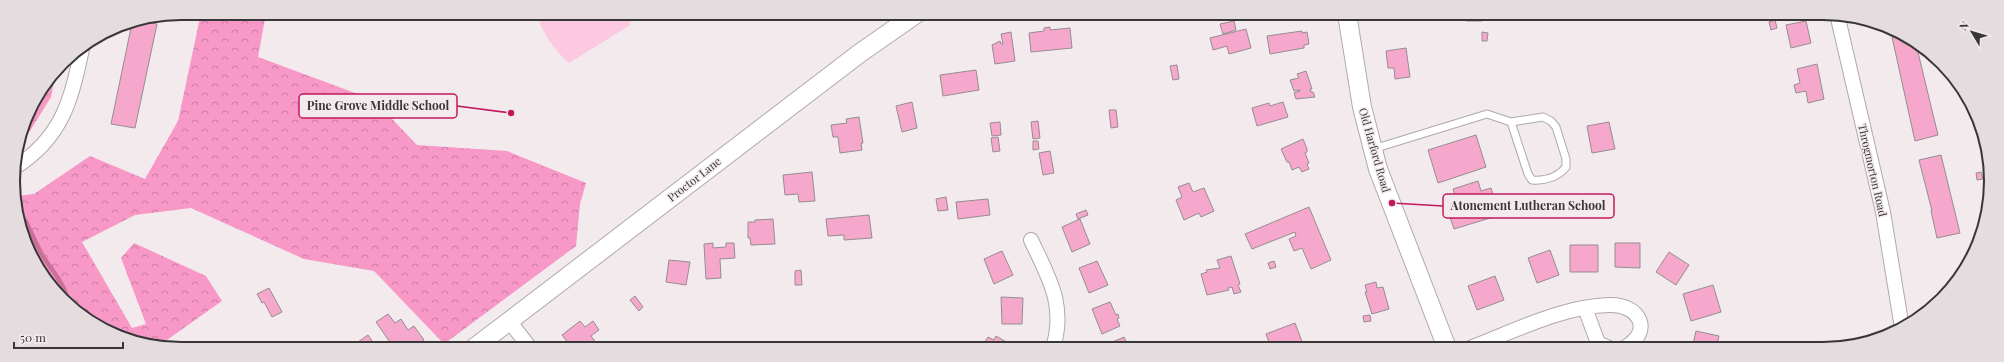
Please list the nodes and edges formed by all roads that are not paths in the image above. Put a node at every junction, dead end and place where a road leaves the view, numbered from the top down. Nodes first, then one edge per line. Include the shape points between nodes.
1 (907, 20) edge
2 (1348, 20) edge
3 (1838, 20) edge
4 (81, 55) edge
5 (1511, 122) junction
6 (1372, 149) junction
7 (21, 163) edge
8 (1031, 240) dead end
9 (1585, 308) junction
10 (1902, 321) edge
11 (510, 322) junction
12 (482, 342) edge
13 (525, 342) edge
14 (1055, 342) edge
15 (1445, 342) edge
16 (1486, 342) edge
17 (1598, 342) edge
18 (1635, 342) edge

1 - 11 street, Proctor Lane via 860,53
2 - 6 street, Old Harford Road via 1362,107
3 - 10 street, Throgmorton Road via 1883,212
4 - 7 street via 74,88 59,125 36,152
5 - 5 lane via 1543,117 1551,121 1556,127 1566,159 1566,167 1561,174 1540,181 1532,180
5 - 6 lane via 1487,114
6 - 15 street, Old Harford Road
8 - 14 street via 1057,299 1059,314
9 - 16 street via 1559,314
9 - 17 street
9 - 18 street via 1608,305 1623,306 1632,310 1639,320 1640,332
11 - 12 street, Proctor Lane
11 - 13 street

